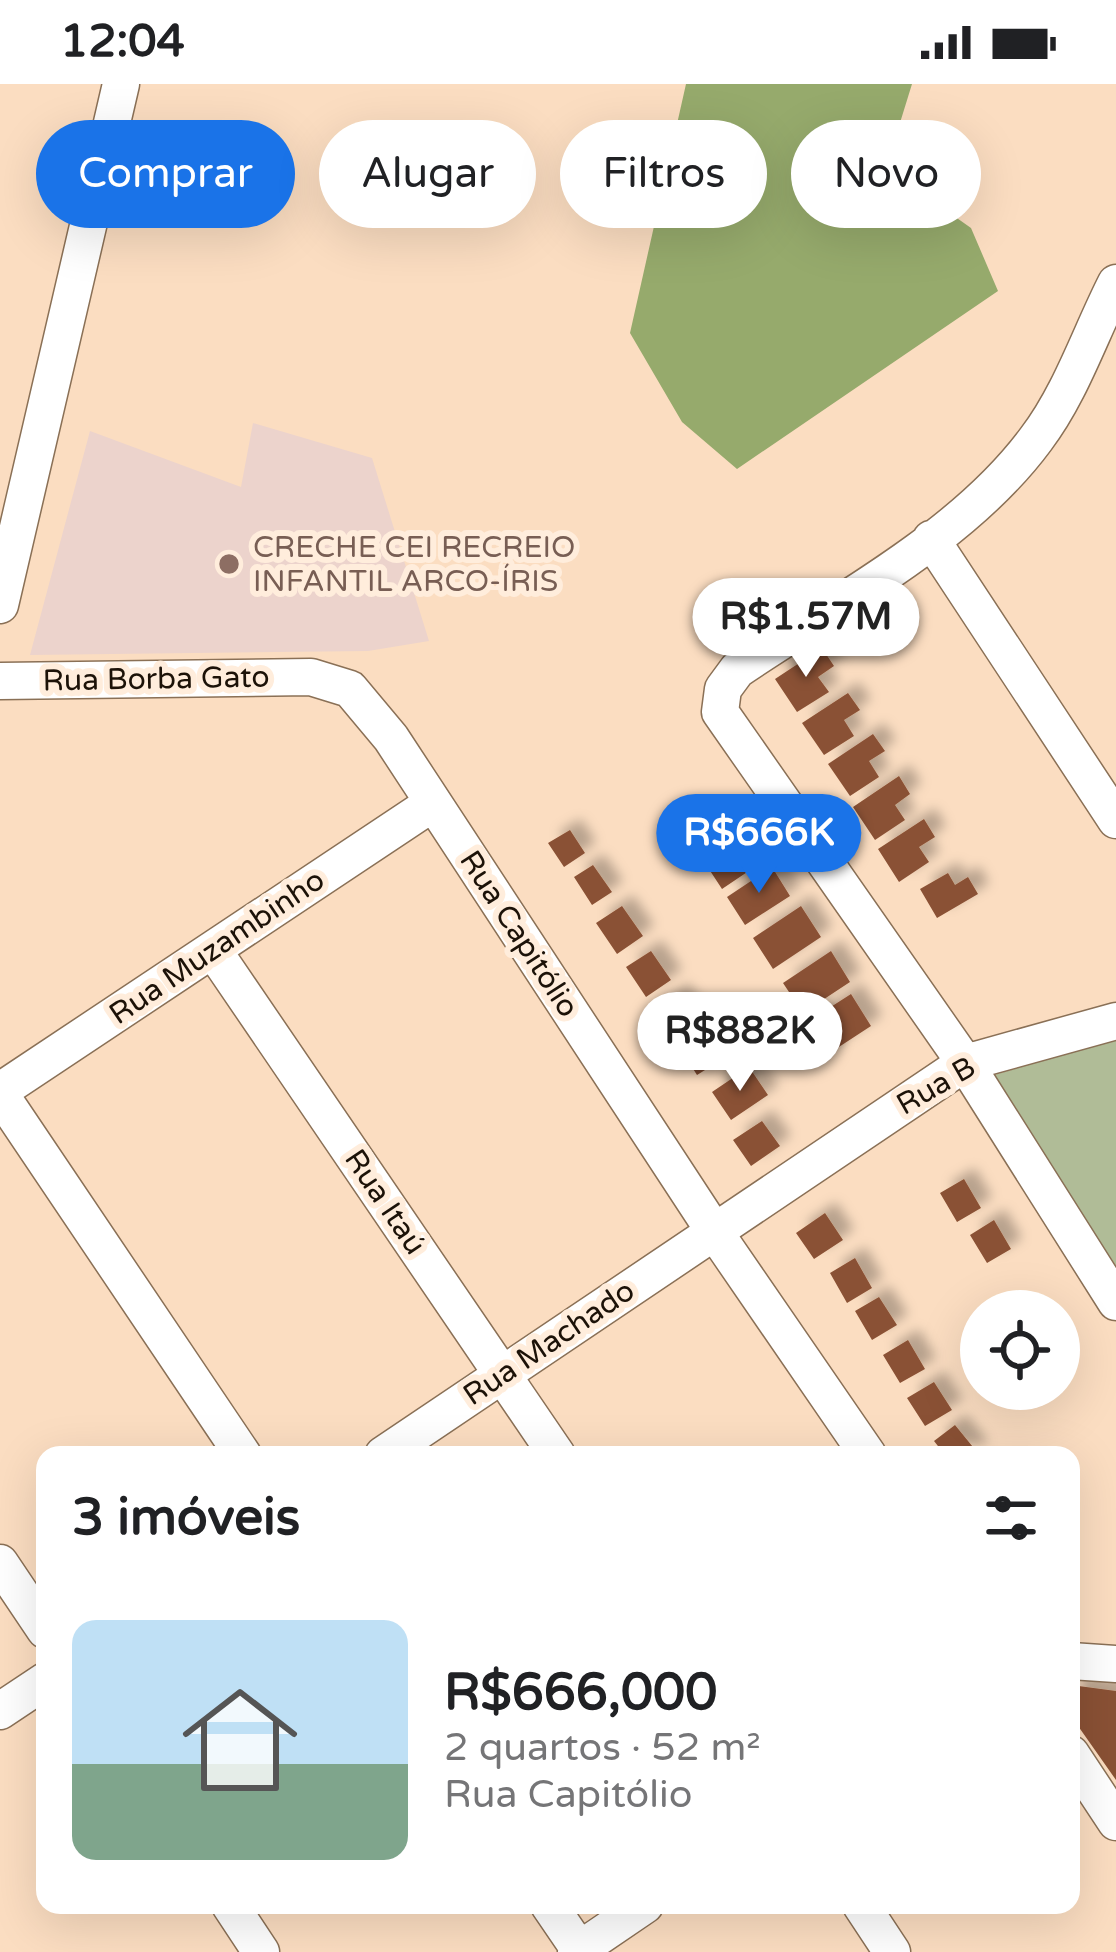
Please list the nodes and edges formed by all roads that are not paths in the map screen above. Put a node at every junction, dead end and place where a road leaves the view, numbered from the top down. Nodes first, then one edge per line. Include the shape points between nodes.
1 (121, 84) edge
2 (1116, 283) edge
3 (931, 539) junction
4 (0, 604) edge
5 (311, 677) joint
6 (0, 681) edge
7 (433, 803) junction
8 (1116, 820) edge
9 (213, 950) junction
10 (1116, 1021) edge
11 (964, 1063) junction
12 (0, 1092) edge
13 (714, 1231) junction
14 (1116, 1302) edge
15 (502, 1374) junction
16 (237, 1446) edge
17 (396, 1446) edge
18 (551, 1446) edge
19 (862, 1446) edge
20 (0, 1563) edge
21 (36, 1617) edge
22 (1080, 1662) edge
23 (1116, 1664) edge
24 (36, 1687) edge
25 (0, 1711) edge
26 (1080, 1768) edge
27 (1116, 1822) edge
28 (236, 1914) edge
29 (555, 1914) edge
30 (633, 1914) edge
31 (867, 1914) edge
32 (579, 1951) edge
33 (261, 1952) edge
34 (892, 1952) edge

1 - 4 street
2 - 3 street via 1038,437
3 - 8 street
3 - 11 street via 737,670 719,712
5 - 6 street, Rua Borba Gato
5 - 7 street, Rua Capitólio via 350,689 370,707
7 - 9 street, Rua Muzambinho
7 - 13 street, Rua Capitólio
9 - 12 street, Rua Muzambinho
9 - 15 street, Rua Itaú
10 - 11 street, Rua B
11 - 13 street, Rua B
11 - 14 street
12 - 16 street
13 - 15 street, Rua Machado
13 - 19 street, Rua Capitólio
15 - 17 street, Rua Machado
15 - 18 street, Rua Itaú
20 - 21 street
22 - 23 street
24 - 25 street
26 - 27 street
28 - 33 street
29 - 32 street
30 - 32 street
31 - 34 street

